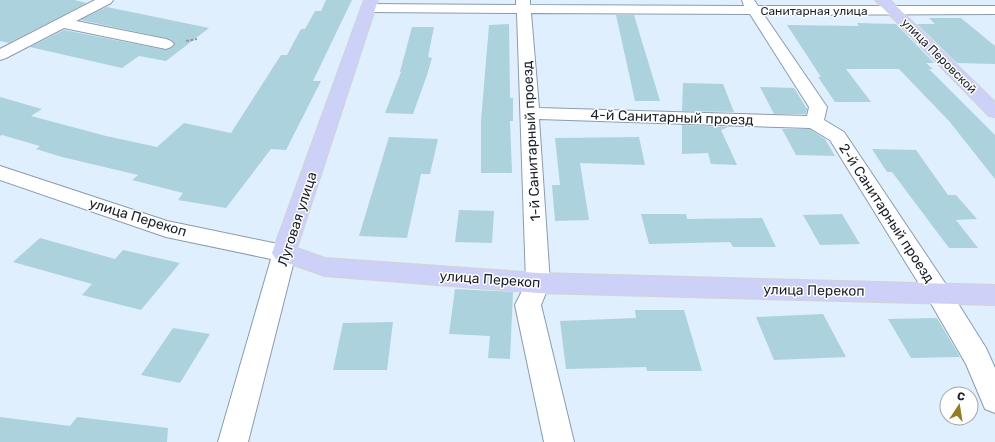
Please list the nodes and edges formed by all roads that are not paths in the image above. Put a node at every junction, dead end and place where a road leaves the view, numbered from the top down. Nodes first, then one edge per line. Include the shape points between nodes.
1 (106, 0) edge
2 (370, 4) edge
3 (523, 4) edge
4 (751, 5) edge
5 (888, 6) edge
6 (995, 10) edge
7 (62, 23) junction
8 (166, 44) dead end
9 (0, 55) edge
10 (995, 112) edge
11 (530, 113) junction
12 (814, 122) junction
13 (0, 173) edge
14 (284, 253) junction
15 (538, 283) junction
16 (938, 293) junction
17 (995, 295) edge
18 (995, 398) edge
19 (233, 442) edge
20 (560, 442) edge

1 - 7 street
2 - 3 street, Санитарная улица
2 - 14 main road, Луговая улица
3 - 4 street, Санитарная улица
3 - 11 street, 1-й Санитарный проезд
4 - 5 street, Санитарная улица
4 - 12 street via 818,107
5 - 6 street, Санитарная улица
5 - 10 main road, улица Перовской
7 - 8 street
7 - 9 street
11 - 12 street, 4-й Санитарный проезд
11 - 15 street, 1-й Санитарный проезд
12 - 16 street, 2-й Санитарный проезд via 837,136
13 - 14 street, улица Перекоп via 166,229
14 - 15 main road, улица Перекоп via 325,267
14 - 19 street, Луговая улица
15 - 16 main road, улица Перекоп
15 - 20 street via 528,305
16 - 17 main road, улица Перекоп
16 - 18 street, 2-й Санитарный проезд via 976,357

